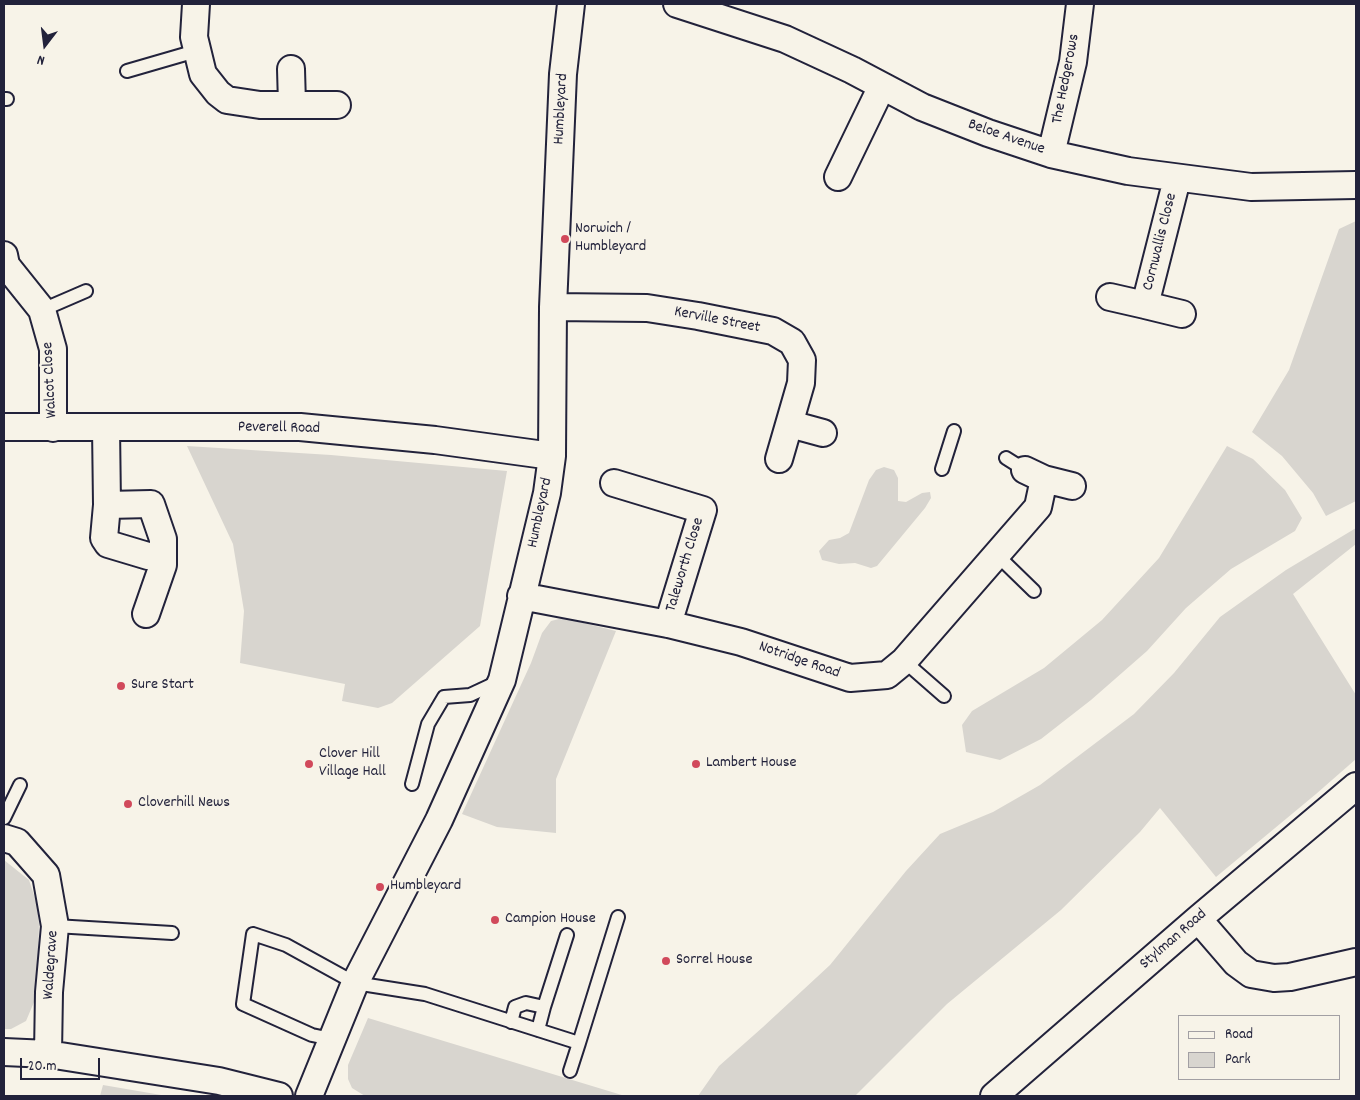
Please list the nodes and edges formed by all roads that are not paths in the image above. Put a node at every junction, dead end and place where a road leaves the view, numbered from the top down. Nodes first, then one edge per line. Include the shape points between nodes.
1 (196, 4) edge
2 (571, 4) edge
3 (677, 4) edge
4 (1080, 4) edge
5 (196, 51) junction
6 (291, 69) dead end
7 (127, 71) dead end
8 (882, 86) junction
9 (292, 104) junction
10 (337, 105) dead end
11 (1051, 154) junction
12 (838, 177) dead end
13 (1177, 179) junction
14 (1356, 184) edge
15 (4, 255) edge
16 (86, 291) dead end
17 (1110, 297) dead end
18 (1145, 305) junction
19 (553, 307) junction
20 (42, 310) junction
21 (1182, 314) dead end
22 (790, 424) junction
23 (4, 428) edge
24 (53, 428) junction
25 (106, 428) junction
26 (954, 431) dead end
27 (823, 433) dead end
28 (552, 456) junction
29 (779, 459) dead end
30 (942, 469) dead end
31 (614, 483) dead end
32 (1072, 486) dead end
33 (107, 505) junction
34 (996, 555) junction
35 (163, 556) junction
36 (1034, 591) dead end
37 (522, 596) junction
38 (146, 614) dead end
39 (668, 624) junction
40 (904, 661) junction
41 (502, 680) junction
42 (944, 696) dead end
43 (412, 784) dead end
44 (20, 785) dead end
45 (1356, 786) edge
46 (4, 818) edge
47 (4, 838) edge
48 (618, 916) dead end
49 (1198, 919) junction
50 (55, 926) junction
51 (172, 933) dead end
52 (567, 935) dead end
53 (1356, 962) edge
54 (355, 983) junction
55 (544, 1007) junction
56 (511, 1022) junction
57 (538, 1030) junction
58 (331, 1039) junction
59 (579, 1042) junction
60 (4, 1052) edge
61 (48, 1054) junction
62 (570, 1071) dead end
63 (279, 1096) edge
64 (309, 1096) edge
65 (994, 1096) edge

1 - 5 street
2 - 19 street, Humbleyard via 564,74
3 - 8 street, Beloe Avenue via 785,39
4 - 11 street, The Hedgerows via 1073,62
5 - 7 lane
5 - 9 street via 203,74 227,100 260,105
6 - 9 street
8 - 11 street, Beloe Avenue via 922,107
8 - 12 street
9 - 10 street
11 - 13 street, Beloe Avenue
13 - 14 street, Beloe Avenue via 1251,187
13 - 18 street, Cornwallis Close
15 - 20 street, Walcot Close via 6,265
16 - 20 lane
17 - 18 street, Cornwallis Close
18 - 21 street, Cornwallis Close
19 - 22 street, Kerville Street via 647,308 772,332 792,342 802,360 802,383
19 - 28 street, Humbleyard
20 - 24 street, Walcot Close via 53,349
22 - 27 street
22 - 29 street, Kerville Street
23 - 24 street, Peverell Road
24 - 25 street, Peverell Road
25 - 28 street, Peverell Road via 300,427 435,440
25 - 33 street
26 - 30 lane
28 - 37 street, Humbleyard via 547,493
31 - 39 street, Taleworth Close via 703,510
32 - 34 street, Notridge Road via 1025,469 1038,507
33 - 35 street via 104,538 108,544 148,556
33 - 35 street via 150,504 163,538
34 - 36 lane
34 - 40 street, Notridge Road
35 - 38 street via 163,565
37 - 39 street, Notridge Road
37 - 41 street, Humbleyard
39 - 40 street, Notridge Road via 741,642 850,678 887,675
40 - 42 lane
41 - 43 lane via 470,695 444,697 428,724
41 - 54 street, Humbleyard via 439,820
44 - 46 lane
45 - 49 street, Stylman Road
47 - 50 street, Waldegrave via 17,842 46,875
48 - 59 lane
49 - 53 street via 1236,963 1251,974 1290,977
49 - 65 street, Stylman Road
50 - 51 lane
50 - 61 street, Waldegrave
52 - 55 lane
54 - 56 lane via 425,994
54 - 58 street, Humbleyard
54 - 58 lane via 286,946 252,934 243,1004 312,1035
55 - 56 lane via 526,1002 515,1007
55 - 57 lane
56 - 57 lane
57 - 59 lane
58 - 64 street, Humbleyard
59 - 62 lane
60 - 61 street
61 - 63 street via 219,1081

